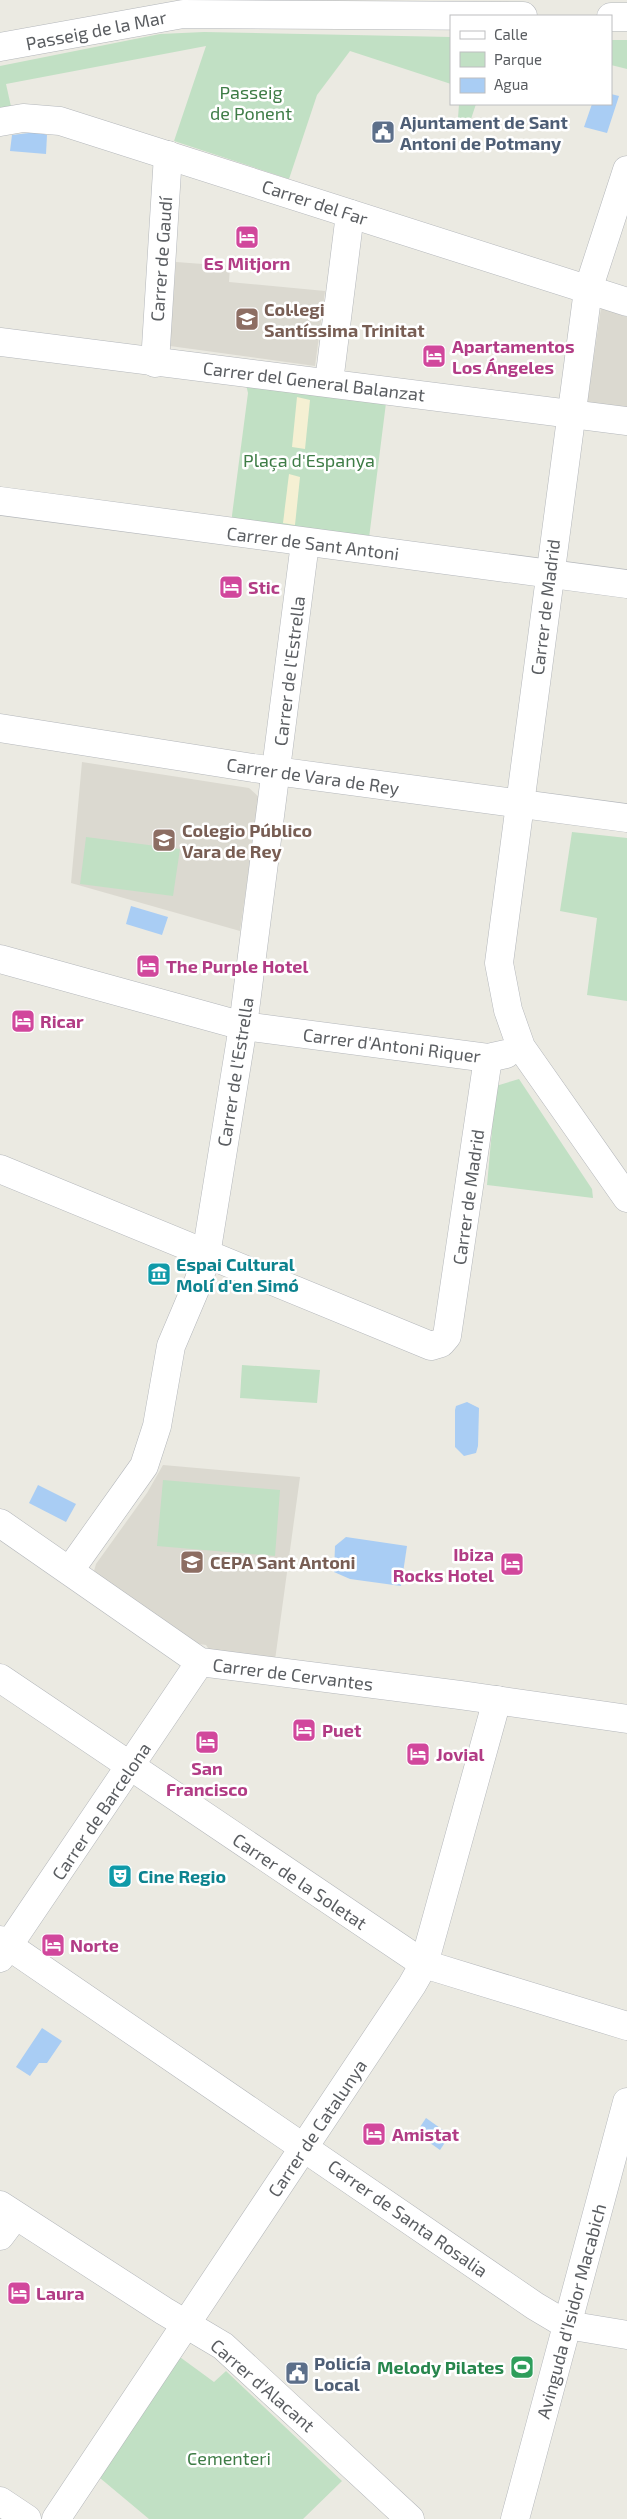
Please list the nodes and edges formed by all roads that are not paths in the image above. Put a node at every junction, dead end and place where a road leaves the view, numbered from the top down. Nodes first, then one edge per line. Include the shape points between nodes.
1 (450, 16) edge
2 (612, 17) edge
3 (627, 17) edge
4 (0, 48) edge
5 (0, 122) edge
6 (168, 155) junction
7 (627, 170) edge
8 (350, 214) junction
9 (588, 290) junction
10 (627, 302) edge
11 (0, 342) edge
12 (155, 363) junction
13 (329, 382) junction
14 (570, 413) junction
15 (627, 421) edge
16 (0, 501) edge
17 (305, 543) junction
18 (549, 573) junction
19 (627, 584) edge
20 (0, 728) edge
21 (276, 771) junction
22 (519, 804) junction
23 (627, 818) edge
24 (0, 959) edge
25 (243, 1026) junction
26 (521, 1047) junction
27 (488, 1058) junction
28 (0, 1169) edge
29 (627, 1198) edge
30 (206, 1255) junction
31 (1, 1526) edge
32 (70, 1570) junction
33 (200, 1662) junction
34 (0, 1678) edge
35 (497, 1700) junction
36 (627, 1719) edge
37 (131, 1767) junction
38 (3, 1948) edge
39 (424, 1964) junction
40 (627, 2026) edge
41 (627, 2102) edge
42 (305, 2146) junction
43 (5, 2219) edge
44 (186, 2323) junction
45 (568, 2325) junction
46 (627, 2336) edge
47 (0, 2501) edge
48 (27, 2519) edge
49 (56, 2519) edge
50 (410, 2519) edge
51 (515, 2519) edge

1 - 4 street, Passeig de la Mar via 182,14
2 - 3 street
5 - 6 street, Carrer del Far via 23,118 60,121
6 - 8 street, Carrer del Far
6 - 12 street, Carrer de Gaudí
7 - 9 street, Carrer de Madrid
8 - 9 street, Carrer del Far
8 - 13 street
9 - 10 street, Carrer del Far
9 - 14 street, Carrer de Madrid
11 - 12 street, Carrer del General Balanzat
12 - 13 street, Carrer del General Balanzat
13 - 14 street, Carrer del General Balanzat
14 - 15 street, Carrer del General Balanzat
14 - 18 street, Carrer de Madrid
16 - 17 street, Carrer de Sant Antoni
17 - 18 street, Carrer de Sant Antoni
17 - 21 street, Carrer de l'Estrella
18 - 19 street, Carrer de Sant Antoni
18 - 22 street, Carrer de Madrid
20 - 21 street, Carrer de Vara de Rey
21 - 22 street, Carrer de Vara de Rey
21 - 25 street, Carrer de l'Estrella
22 - 23 street, Carrer de Vara de Rey
22 - 26 street, Carrer de Madrid via 499,963 508,1010
24 - 25 street, Carrer d'Antoni Riquer
25 - 27 street, Carrer d'Antoni Riquer
25 - 30 street, Carrer de l'Estrella
26 - 27 street, Carrer d'Antoni Riquer
26 - 29 street
27 - 30 street, Carrer de Madrid via 447,1336 441,1343 431,1346
28 - 30 street
30 - 32 street, Carrer de l'Estrella via 171,1346 156,1426 144,1466
31 - 32 street, Carrer de Cervantes
32 - 33 street, Carrer de Cervantes
33 - 35 street, Carrer de Cervantes
33 - 37 street, Carrer de Barcelona
34 - 37 street, Carrer de la Soletat
35 - 36 street, Carrer de Cervantes
35 - 39 street, Carrer de Catalunya
37 - 38 street, Carrer de Barcelona
37 - 39 street, Carrer de la Soletat
38 - 42 street, Carrer de Santa Rosalia
39 - 40 street, Carrer de la Soletat
39 - 42 street, Carrer de Catalunya
41 - 45 street, Avinguda d'Isidor Macabich
42 - 44 street, Carrer de Catalunya
42 - 45 street, Carrer de Santa Rosalia via 535,2306
43 - 44 street, Carrer d'Alacant
44 - 49 street, Carrer de Catalunya
44 - 50 street, Carrer d'Alacant via 224,2346
45 - 46 street, Carrer de Santa Rosalia
45 - 51 street, Avinguda d'Isidor Macabich
47 - 48 street

